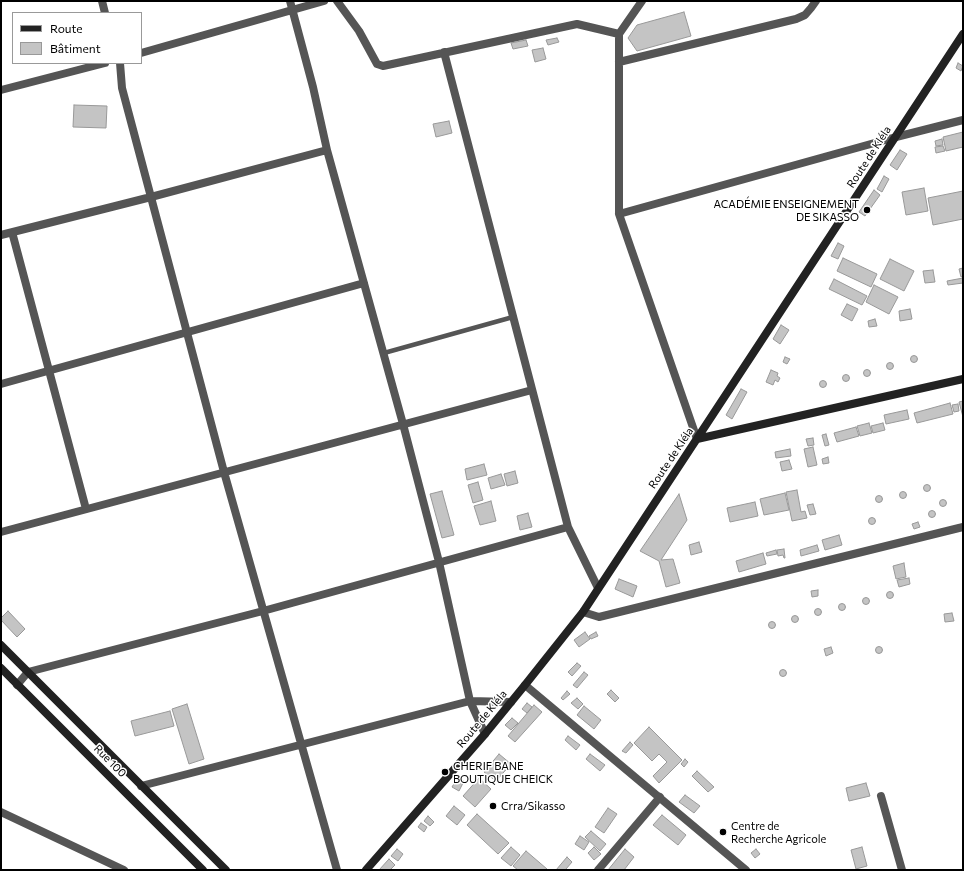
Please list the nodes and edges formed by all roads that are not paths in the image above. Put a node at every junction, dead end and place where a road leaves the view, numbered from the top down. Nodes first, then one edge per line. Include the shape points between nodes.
1 (102, 1) edge
2 (324, 1) edge
3 (337, 1) edge
4 (642, 1) edge
5 (816, 1) edge
6 (292, 5) edge
7 (105, 12) edge
8 (619, 34) junction
9 (963, 34) edge
10 (444, 52) junction
11 (142, 53) edge
12 (619, 62) junction
13 (101, 64) edge
14 (120, 64) edge
15 (1, 90) edge
16 (963, 120) edge
17 (896, 137) junction
18 (327, 150) junction
19 (151, 197) junction
20 (619, 214) junction
21 (12, 232) junction
22 (1, 235) edge
23 (364, 284) junction
24 (513, 317) junction
25 (188, 333) junction
26 (384, 353) junction
27 (48, 370) junction
28 (963, 379) edge
29 (1, 384) edge
30 (532, 390) junction
31 (404, 424) junction
32 (697, 439) junction
33 (224, 472) junction
34 (86, 509) junction
35 (568, 527) junction
36 (963, 528) edge
37 (1, 532) edge
38 (439, 562) junction
39 (598, 588) junction
40 (263, 611) junction
41 (583, 612) junction
42 (1, 645) edge
43 (1, 668) edge
44 (28, 672) junction
45 (17, 685) junction
46 (525, 685) junction
47 (470, 701) junction
48 (511, 702) junction
49 (485, 734) junction
50 (301, 744) junction
51 (141, 786) junction
52 (881, 796) dead end
53 (660, 797) junction
54 (1, 812) edge
55 (124, 870) edge
56 (203, 870) edge
57 (226, 870) edge
58 (337, 870) edge
59 (366, 870) edge
60 (598, 870) edge
61 (746, 870) edge
62 (902, 870) edge

1 - 7 street
2 - 6 street
3 - 10 street via 359,30 377,64 383,66
4 - 8 street
5 - 12 street via 796,20
6 - 11 street
6 - 18 street
8 - 10 street via 577,24
8 - 12 street
9 - 17 main road, Route de Kléla
10 - 24 street
12 - 20 street
13 - 15 street
14 - 19 street via 122,88
16 - 17 street
17 - 20 street
17 - 32 main road, Route de Kléla
18 - 19 street
18 - 23 street
19 - 21 street
19 - 25 street
20 - 32 street
21 - 22 street
21 - 27 street
23 - 25 street
23 - 26 street
24 - 26 lane
24 - 30 street
25 - 27 street
25 - 33 street
26 - 31 street
27 - 29 street
27 - 34 street
28 - 32 main road
30 - 31 street
30 - 35 street
31 - 33 street
31 - 38 street
32 - 39 main road, Route de Kléla
33 - 34 street
33 - 40 street
34 - 37 street
35 - 38 street
35 - 39 street
36 - 41 street via 600,616
38 - 40 street
38 - 47 street
39 - 41 main road, Route de Kléla
40 - 44 street
40 - 50 street
41 - 46 main road, Route de Kléla
42 - 44 main road
43 - 45 main road, Rue 100
44 - 45 street
44 - 51 main road
45 - 56 main road, Rue 100
46 - 48 main road, Route de Kléla
46 - 53 street
47 - 48 street
47 - 49 street
47 - 50 street
48 - 49 main road, Route de Kléla
49 - 59 main road, Route de Kléla
50 - 51 street
50 - 58 street
51 - 57 main road
52 - 62 street
53 - 60 street
53 - 61 street
54 - 55 street

